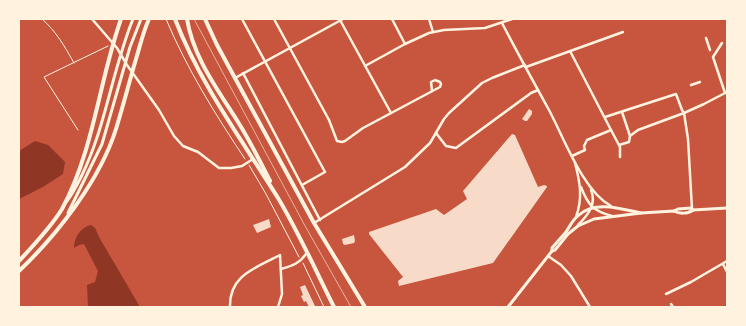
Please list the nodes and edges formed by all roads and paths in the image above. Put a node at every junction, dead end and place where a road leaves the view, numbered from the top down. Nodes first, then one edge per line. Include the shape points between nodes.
1 (42, 19) edge
2 (92, 19) edge
3 (121, 19) edge
4 (134, 19) edge
5 (141, 19) edge
6 (149, 19) edge
7 (166, 19) edge
8 (175, 19) edge
9 (186, 19) edge
10 (205, 19) edge
11 (242, 19) edge
12 (274, 19) edge
13 (392, 19) edge
14 (429, 19) edge
15 (512, 19) edge
16 (342, 20) edge
17 (502, 23) junction
18 (433, 32) junction
19 (623, 32) dead end
20 (706, 38) dead end
21 (722, 43) dead end
22 (112, 44) junction
23 (405, 44) junction
24 (289, 47) junction
25 (710, 50) dead end
26 (570, 51) junction
27 (265, 61) junction
28 (74, 63) junction
29 (365, 66) junction
30 (525, 66) junction
31 (243, 73) junction
32 (235, 78) junction
33 (700, 82) dead end
34 (691, 85) dead end
35 (538, 90) junction
36 (432, 91) junction
37 (726, 92) edge
38 (622, 112) junction
39 (391, 113) junction
40 (684, 113) junction
41 (605, 117) junction
42 (78, 130) dead end
43 (611, 130) junction
44 (436, 133) junction
45 (630, 136) junction
46 (619, 145) junction
47 (572, 156) junction
48 (620, 157) dead end
49 (253, 159) junction
50 (574, 160) junction
51 (248, 163) junction
52 (580, 182) junction
53 (589, 184) junction
54 (302, 185) junction
55 (279, 200) junction
56 (592, 207) junction
57 (614, 208) junction
58 (727, 208) edge
59 (61, 209) junction
60 (692, 210) junction
61 (641, 213) junction
62 (612, 216) junction
63 (67, 217) junction
64 (576, 218) junction
65 (320, 220) junction
66 (314, 223) junction
67 (578, 226) junction
68 (307, 251) junction
69 (552, 251) junction
70 (548, 256) junction
71 (301, 260) junction
72 (19, 261) edge
73 (727, 261) edge
74 (723, 264) junction
75 (281, 269) junction
76 (19, 271) edge
77 (727, 272) edge
78 (666, 294) dead end
79 (671, 304) dead end
80 (230, 307) edge
81 (278, 307) edge
82 (324, 307) edge
83 (334, 307) edge
84 (365, 307) edge
85 (508, 307) edge
86 (590, 307) edge
87 (673, 307) edge

1 - 28 path via 60,40
2 - 22 street
3 - 59 main road via 90,134 77,174
4 - 59 street via 91,154 76,186
5 - 63 street via 130,47 102,144
6 - 63 main road via 110,146
7 - 51 path via 198,86
8 - 49 main road via 200,74
9 - 55 main road via 196,50 210,78 255,152
10 - 32 main road
11 - 27 street
12 - 24 street
13 - 23 street
14 - 18 street
15 - 17 street
16 - 24 street
16 - 29 street
17 - 18 street via 481,29
17 - 30 street
18 - 23 street
19 - 26 street
20 - 25 street
21 - 37 street via 713,57
22 - 28 path
22 - 51 street via 183,146 198,152 219,168
23 - 29 street
24 - 27 street
24 - 39 street via 329,120 337,141 342,142
26 - 30 street
26 - 41 street
27 - 31 street
27 - 54 street via 325,172
28 - 42 path via 44,77
29 - 39 street
30 - 35 street
30 - 44 street via 482,83 450,113
31 - 32 street
31 - 54 street
32 - 66 main road
33 - 34 street
35 - 44 street via 456,148 446,146
35 - 47 street
36 - 36 street via 432,81 440,82 441,86
36 - 39 street
37 - 40 street
38 - 40 street via 676,94
38 - 41 street
38 - 45 street
40 - 45 street via 638,130
40 - 60 street
41 - 43 street
43 - 46 street
43 - 47 street via 587,140 585,150
44 - 65 street via 430,143 405,167
45 - 46 street via 629,142
46 - 48 street
47 - 50 street
49 - 51 street
49 - 55 main road
50 - 52 street
50 - 53 street
51 - 71 path
52 - 56 street
52 - 64 street
53 - 56 street via 593,195
53 - 57 street via 600,199
54 - 65 street
55 - 68 main road
56 - 57 street
56 - 62 street
56 - 64 street via 581,212
56 - 67 street
57 - 61 street
58 - 60 street
59 - 72 main road
60 - 61 street via 677,213
61 - 62 street
62 - 67 street via 594,219
63 - 76 main road via 52,238
64 - 69 street
65 - 66 street
66 - 84 main road
67 - 69 street
68 - 71 street
68 - 83 main road
69 - 70 street
70 - 85 street
70 - 86 street via 571,276
71 - 75 street
71 - 82 path
73 - 74 street
74 - 77 street
74 - 78 street
75 - 80 street via 280,255 250,271 238,280 233,288
75 - 81 street via 282,294
79 - 87 street

